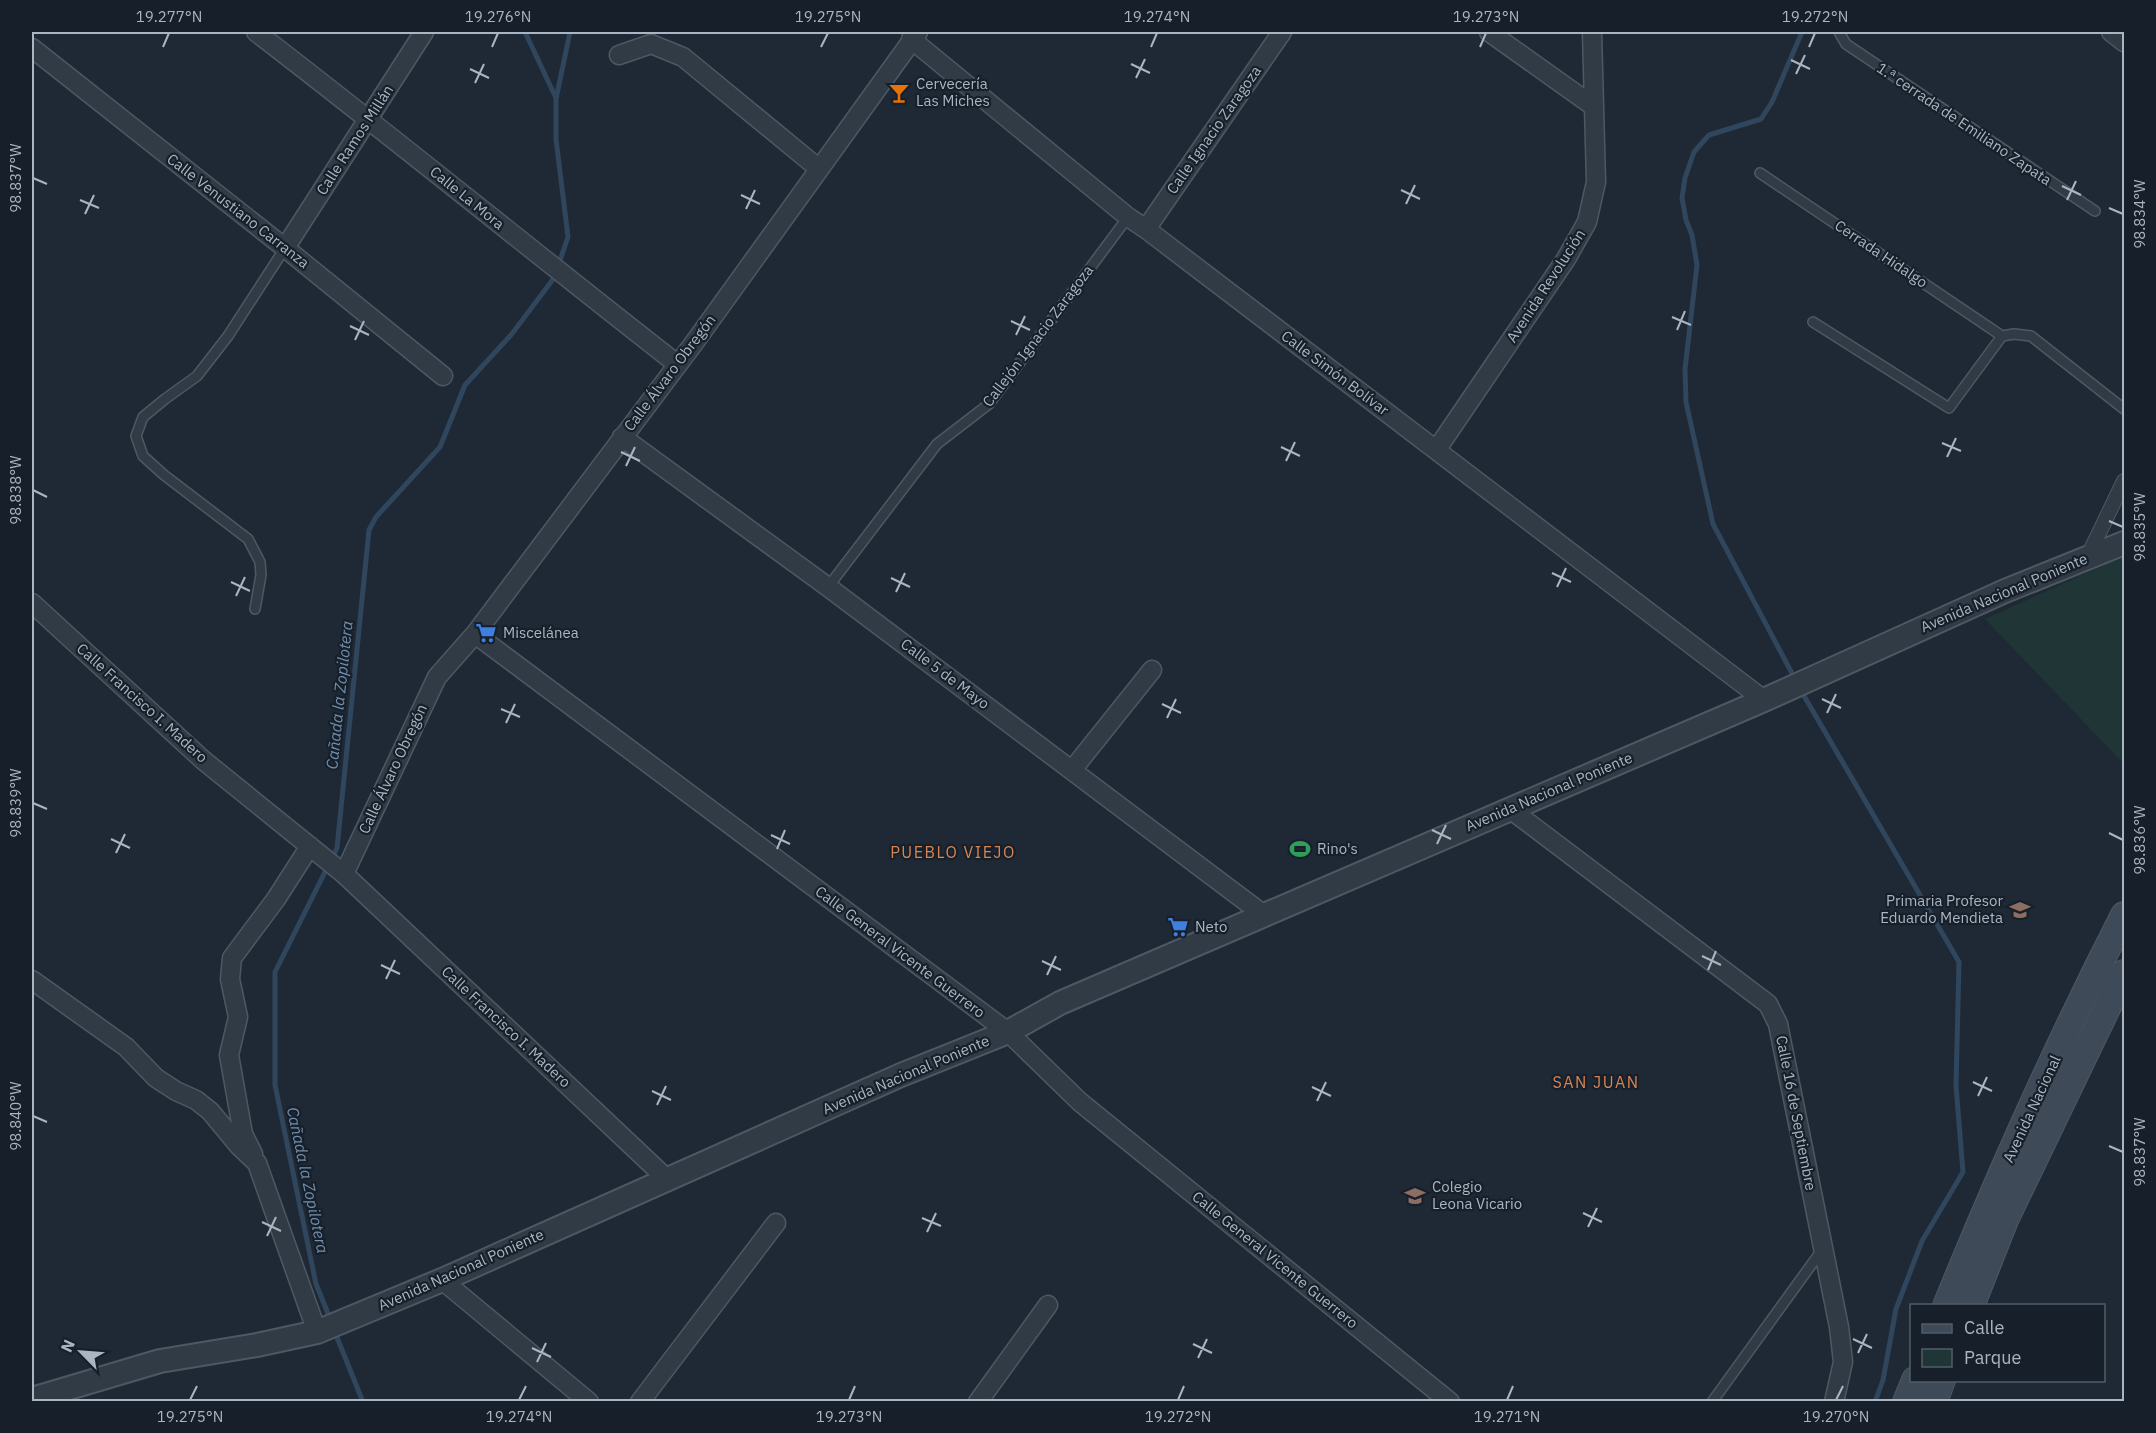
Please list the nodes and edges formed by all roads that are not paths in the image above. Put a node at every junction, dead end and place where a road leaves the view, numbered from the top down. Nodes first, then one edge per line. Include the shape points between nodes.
1 (256, 32) edge
2 (424, 32) edge
3 (1282, 32) edge
4 (1489, 32) edge
5 (1592, 32) edge
6 (1839, 32) edge
7 (2111, 32) edge
8 (914, 35) edge
9 (2124, 42) edge
10 (32, 48) edge
11 (619, 55) dead end
12 (1593, 106) junction
13 (369, 119) junction
14 (818, 168) junction
15 (1760, 173) dead end
16 (2095, 211) dead end
17 (1128, 217) junction
18 (1146, 229) junction
19 (285, 248) junction
20 (1813, 322) dead end
21 (2002, 336) junction
22 (677, 364) junction
23 (443, 376) dead end
24 (2124, 409) edge
25 (622, 437) junction
26 (1437, 449) junction
27 (2124, 482) edge
28 (2124, 543) edge
29 (2088, 556) junction
30 (828, 587) junction
31 (32, 603) edge
32 (255, 609) dead end
33 (475, 634) junction
34 (1152, 670) dead end
35 (1764, 700) junction
36 (1072, 770) junction
37 (1510, 809) junction
38 (310, 846) junction
39 (344, 873) junction
40 (1264, 915) junction
41 (2124, 915) edge
42 (2097, 968) junction
43 (2123, 978) edge
44 (32, 980) edge
45 (1008, 1032) junction
46 (257, 1163) junction
47 (668, 1180) junction
48 (776, 1223) dead end
49 (1824, 1248) junction
50 (442, 1280) junction
51 (1946, 1304) edge
52 (1971, 1304) edge
53 (1048, 1305) dead end
54 (317, 1332) junction
55 (1914, 1382) edge
56 (32, 1399) edge
57 (589, 1401) edge
58 (640, 1401) edge
59 (978, 1401) edge
60 (1450, 1401) edge
61 (1712, 1401) edge
62 (1834, 1401) edge
63 (1906, 1401) edge

1 - 13 street, Calle La Mora
2 - 13 street, Calle Ramos Millán
3 - 18 street, Calle Ignacio Zaragoza
4 - 12 street
5 - 12 street, Avenida Revolución
6 - 16 lane, 1.ª cerrada de Emiliano Zapata via 1846,44
7 - 9 street
8 - 14 street, Calle Álvaro Obregón
8 - 17 street, Calle Simón Bolívar
10 - 19 street, Calle Venustiano Carranza
11 - 14 street via 651,44 683,57
12 - 26 street, Avenida Revolución via 1596,182 1587,222
13 - 19 street, Calle Ramos Millán
13 - 22 street, Calle La Mora
14 - 22 street, Calle Álvaro Obregón
15 - 21 lane, Cerrada Hidalgo
17 - 18 street, Calle Simón Bolívar
17 - 30 lane, Callejón Ignacio Zaragoza via 989,404 937,444
18 - 26 street, Calle Simón Bolívar
19 - 23 street, Calle Venustiano Carranza
19 - 32 lane via 197,376 143,417 136,436 143,456 157,469 248,539 260,562
20 - 21 lane via 1949,408
21 - 24 lane via 2031,336
22 - 25 street, Calle Álvaro Obregón
25 - 30 street, Calle 5 de Mayo
25 - 33 street, Calle Álvaro Obregón
26 - 35 street, Calle Simón Bolívar
27 - 29 street
28 - 29 street, Avenida Nacional Poniente
29 - 35 street, Avenida Nacional Poniente
30 - 36 street, Calle 5 de Mayo
31 - 38 street, Calle Francisco I. Madero via 203,760
33 - 39 street, Calle Álvaro Obregón via 437,677
33 - 45 street, Calle General Vicente Guerrero
34 - 36 street
35 - 37 street, Avenida Nacional Poniente
36 - 40 street, Calle 5 de Mayo
37 - 40 street, Avenida Nacional Poniente
37 - 49 street, Calle 16 de Septiembre via 1768,1004 1779,1024
38 - 39 street, Calle Francisco I. Madero
38 - 46 street via 232,958 230,979 238,1017 229,1054 243,1134
39 - 47 street, Calle Francisco I. Madero
40 - 45 street, Avenida Nacional Poniente via 1060,1003
41 - 42 main road, Avenida Nacional
42 - 43 street
42 - 51 main road, Avenida Nacional
43 - 52 main road, Avenida Nacional via 2005,1220
44 - 46 street via 126,1047 156,1078 210,1111
45 - 47 street, Avenida Nacional Poniente via 901,1075
45 - 60 street, Calle General Vicente Guerrero via 1080,1102
46 - 54 street
47 - 50 street, Avenida Nacional Poniente
48 - 58 street
49 - 61 lane
49 - 62 street, Calle 16 de Septiembre via 1843,1362
50 - 54 street, Avenida Nacional Poniente
50 - 57 street
53 - 59 street
54 - 56 street, Avenida Nacional Poniente via 160,1361
55 - 63 main road

